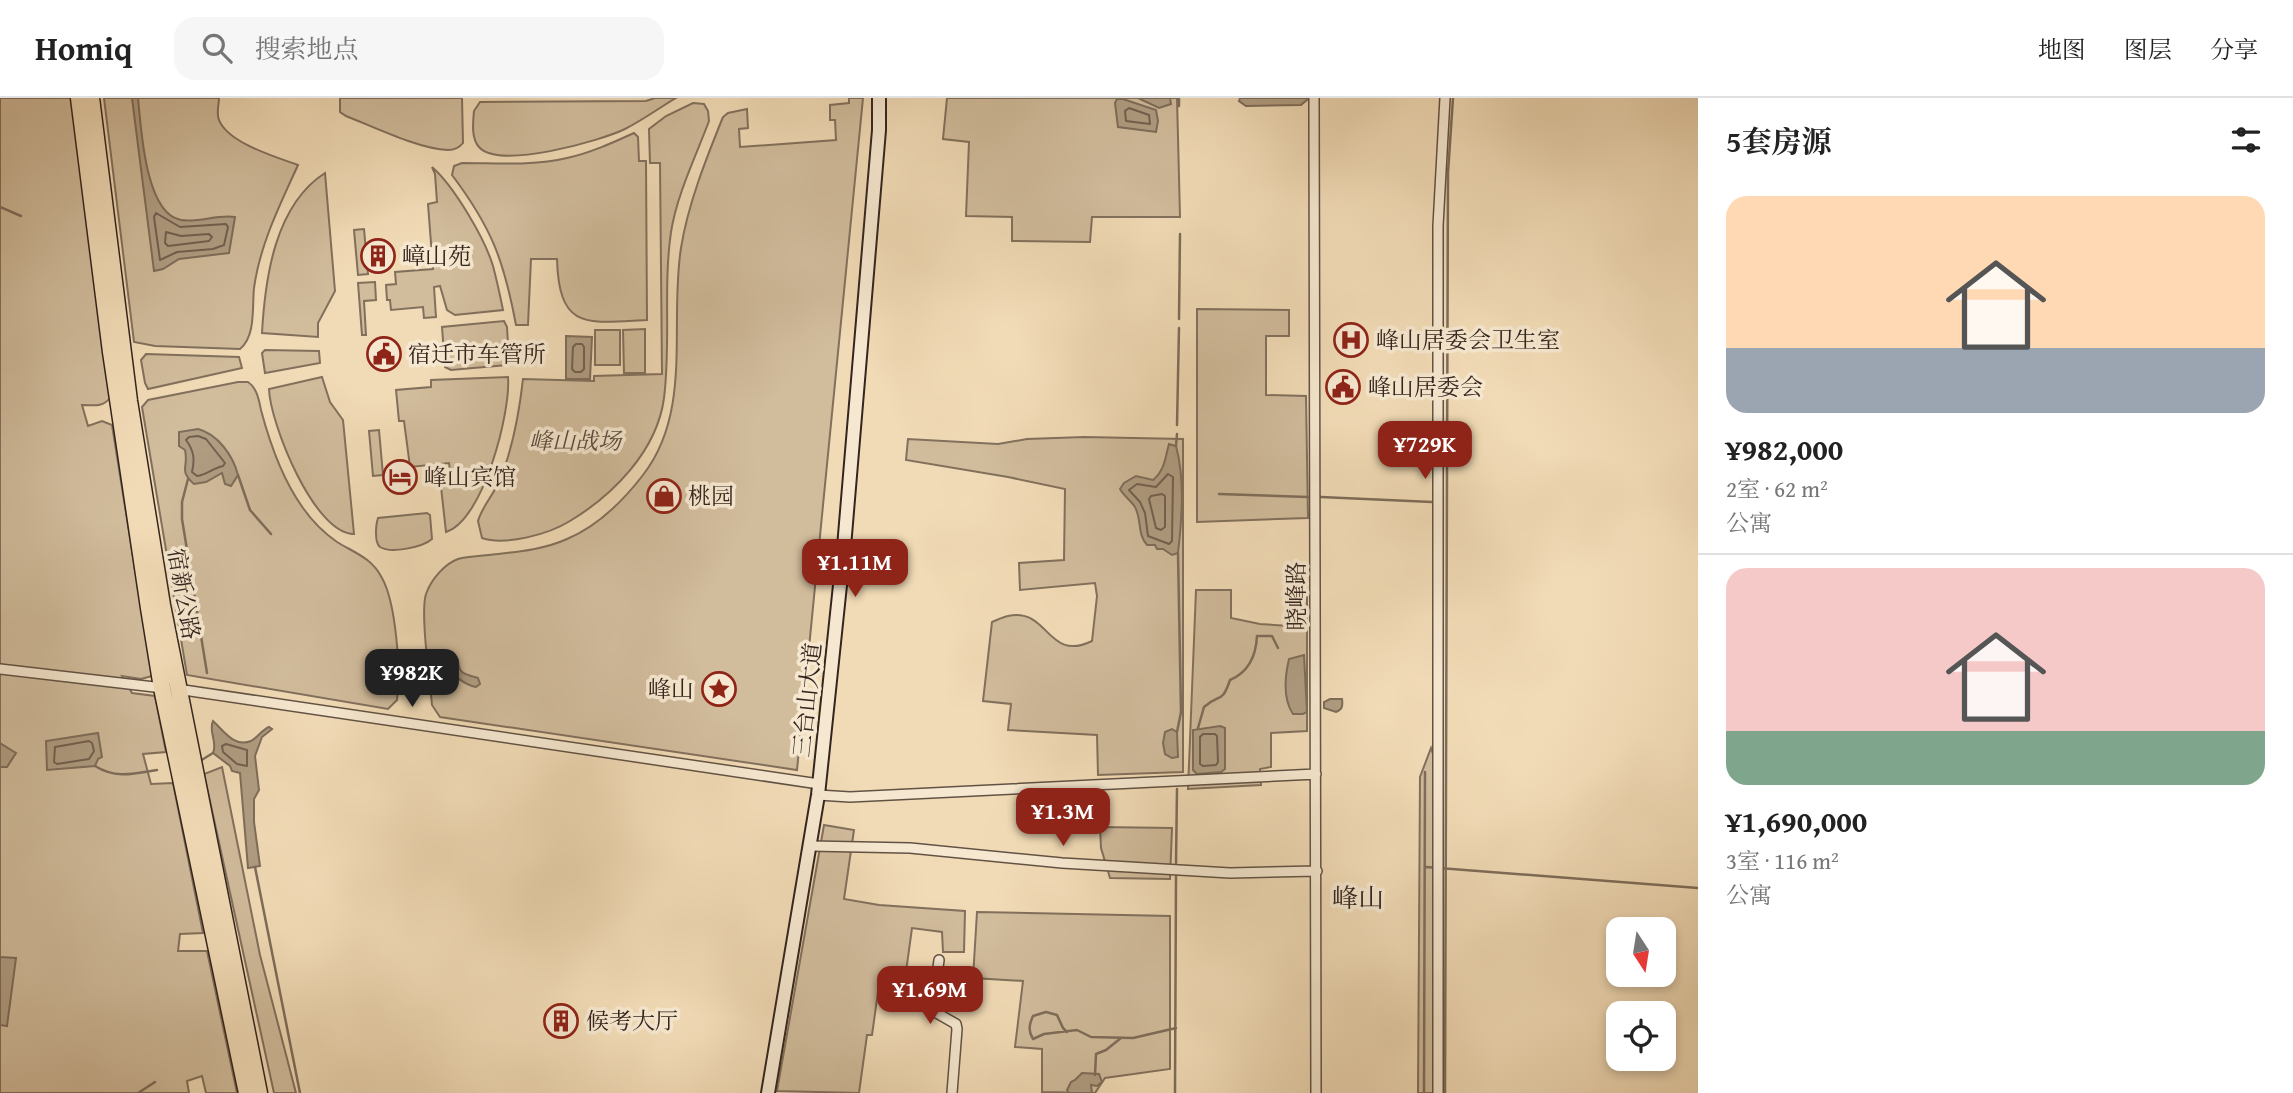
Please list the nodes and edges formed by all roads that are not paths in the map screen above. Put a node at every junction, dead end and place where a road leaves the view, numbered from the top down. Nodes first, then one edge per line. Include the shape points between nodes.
1 (79, 98) edge
2 (91, 98) edge
3 (879, 98) edge
4 (1314, 98) edge
5 (1446, 98) edge
6 (0, 670) edge
7 (170, 689) junction
8 (1316, 774) junction
9 (819, 789) junction
10 (810, 846) junction
11 (1317, 872) junction
12 (939, 960) dead end
13 (247, 1093) edge
14 (260, 1093) edge
15 (768, 1093) edge
16 (952, 1093) edge
17 (1316, 1093) edge
18 (1438, 1093) edge

1 - 7 highway, 宿新公路 via 118,402
2 - 7 highway, 宿新公路
3 - 9 main road, 三台山大道 via 845,533
4 - 8 street, 晓峰路
5 - 18 street via 1438,226
6 - 7 street
7 - 9 street
7 - 13 highway, 宿新公路
7 - 14 highway, 宿新公路
8 - 9 street via 863,797
8 - 11 street, 晓峰路
9 - 10 main road, 三台山大道
10 - 11 street via 910,848 1230,873
10 - 15 main road, 三台山大道
11 - 17 street, 晓峰路
12 - 16 street via 933,1005 935,1012 957,1029

